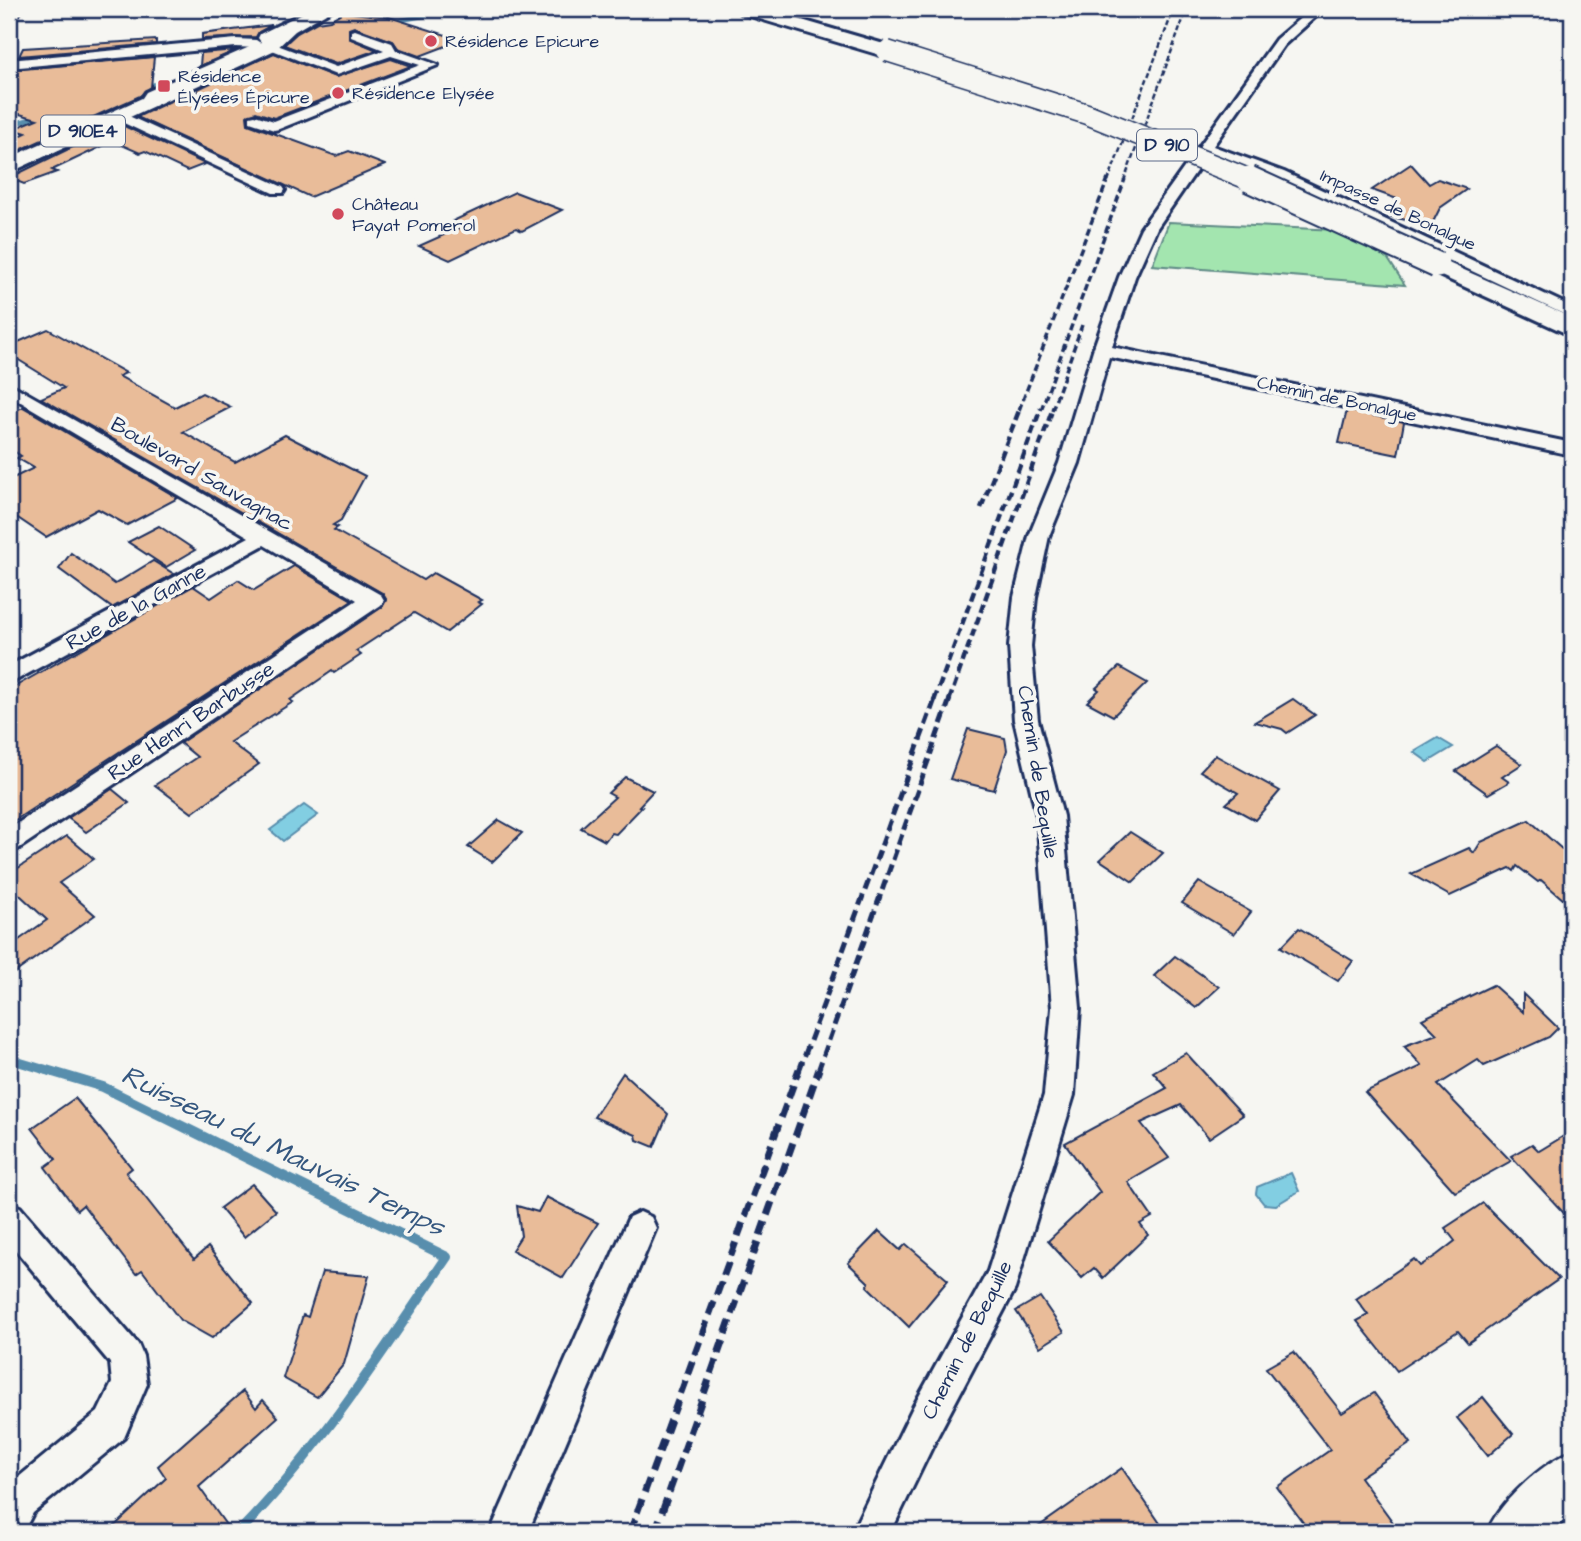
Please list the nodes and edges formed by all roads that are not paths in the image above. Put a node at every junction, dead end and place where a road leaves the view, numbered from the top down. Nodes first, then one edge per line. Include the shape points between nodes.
1 (15, 9) edge
2 (746, 9) edge
3 (1318, 9) edge
4 (317, 12) edge
5 (9, 15) edge
6 (355, 34) dead end
7 (266, 42) junction
8 (391, 52) junction
9 (9, 64) edge
10 (127, 111) junction
11 (255, 119) dead end
12 (1205, 148) junction
13 (16, 161) edge
14 (278, 190) dead end
15 (1572, 313) edge
16 (1572, 328) edge
17 (1102, 350) junction
18 (9, 388) edge
19 (1572, 449) edge
20 (264, 537) junction
21 (373, 600) joint
22 (9, 676) edge
23 (9, 842) edge
24 (9, 1218) edge
25 (640, 1228) dead end
26 (1572, 1477) edge
27 (9, 1520) edge
28 (509, 1532) edge
29 (871, 1532) edge
30 (1514, 1532) edge

1 - 5 main road
2 - 16 main road, D 910, bridge via 1116,124 1239,175
3 - 12 street, Chemin de Bequille via 1280,42
4 - 7 main road, D 910E4
6 - 8 street via 388,46
7 - 8 street via 336,71
7 - 9 street
7 - 10 main road, D 910E4
8 - 11 street via 432,65 274,126
10 - 13 main road, D 910E4
10 - 14 street
12 - 15 street, Impasse de Bonalgue via 1279,175
12 - 17 street, Chemin de Bequille via 1149,228
17 - 19 street, Chemin de Bonalgue
17 - 29 street, Chemin de Bequille via 1069,463 1039,536 1020,646 1026,720 1049,816 1055,879 1066,1008 1059,1095 1003,1277
18 - 20 street, Boulevard Sauvagnac
20 - 21 street, Boulevard Sauvagnac
20 - 22 street, Rue de la Ganne
21 - 23 street, Rue Henri Barbusse
24 - 27 street via 126,1356 130,1384 111,1425 20,1500
25 - 28 street
26 - 30 main road

